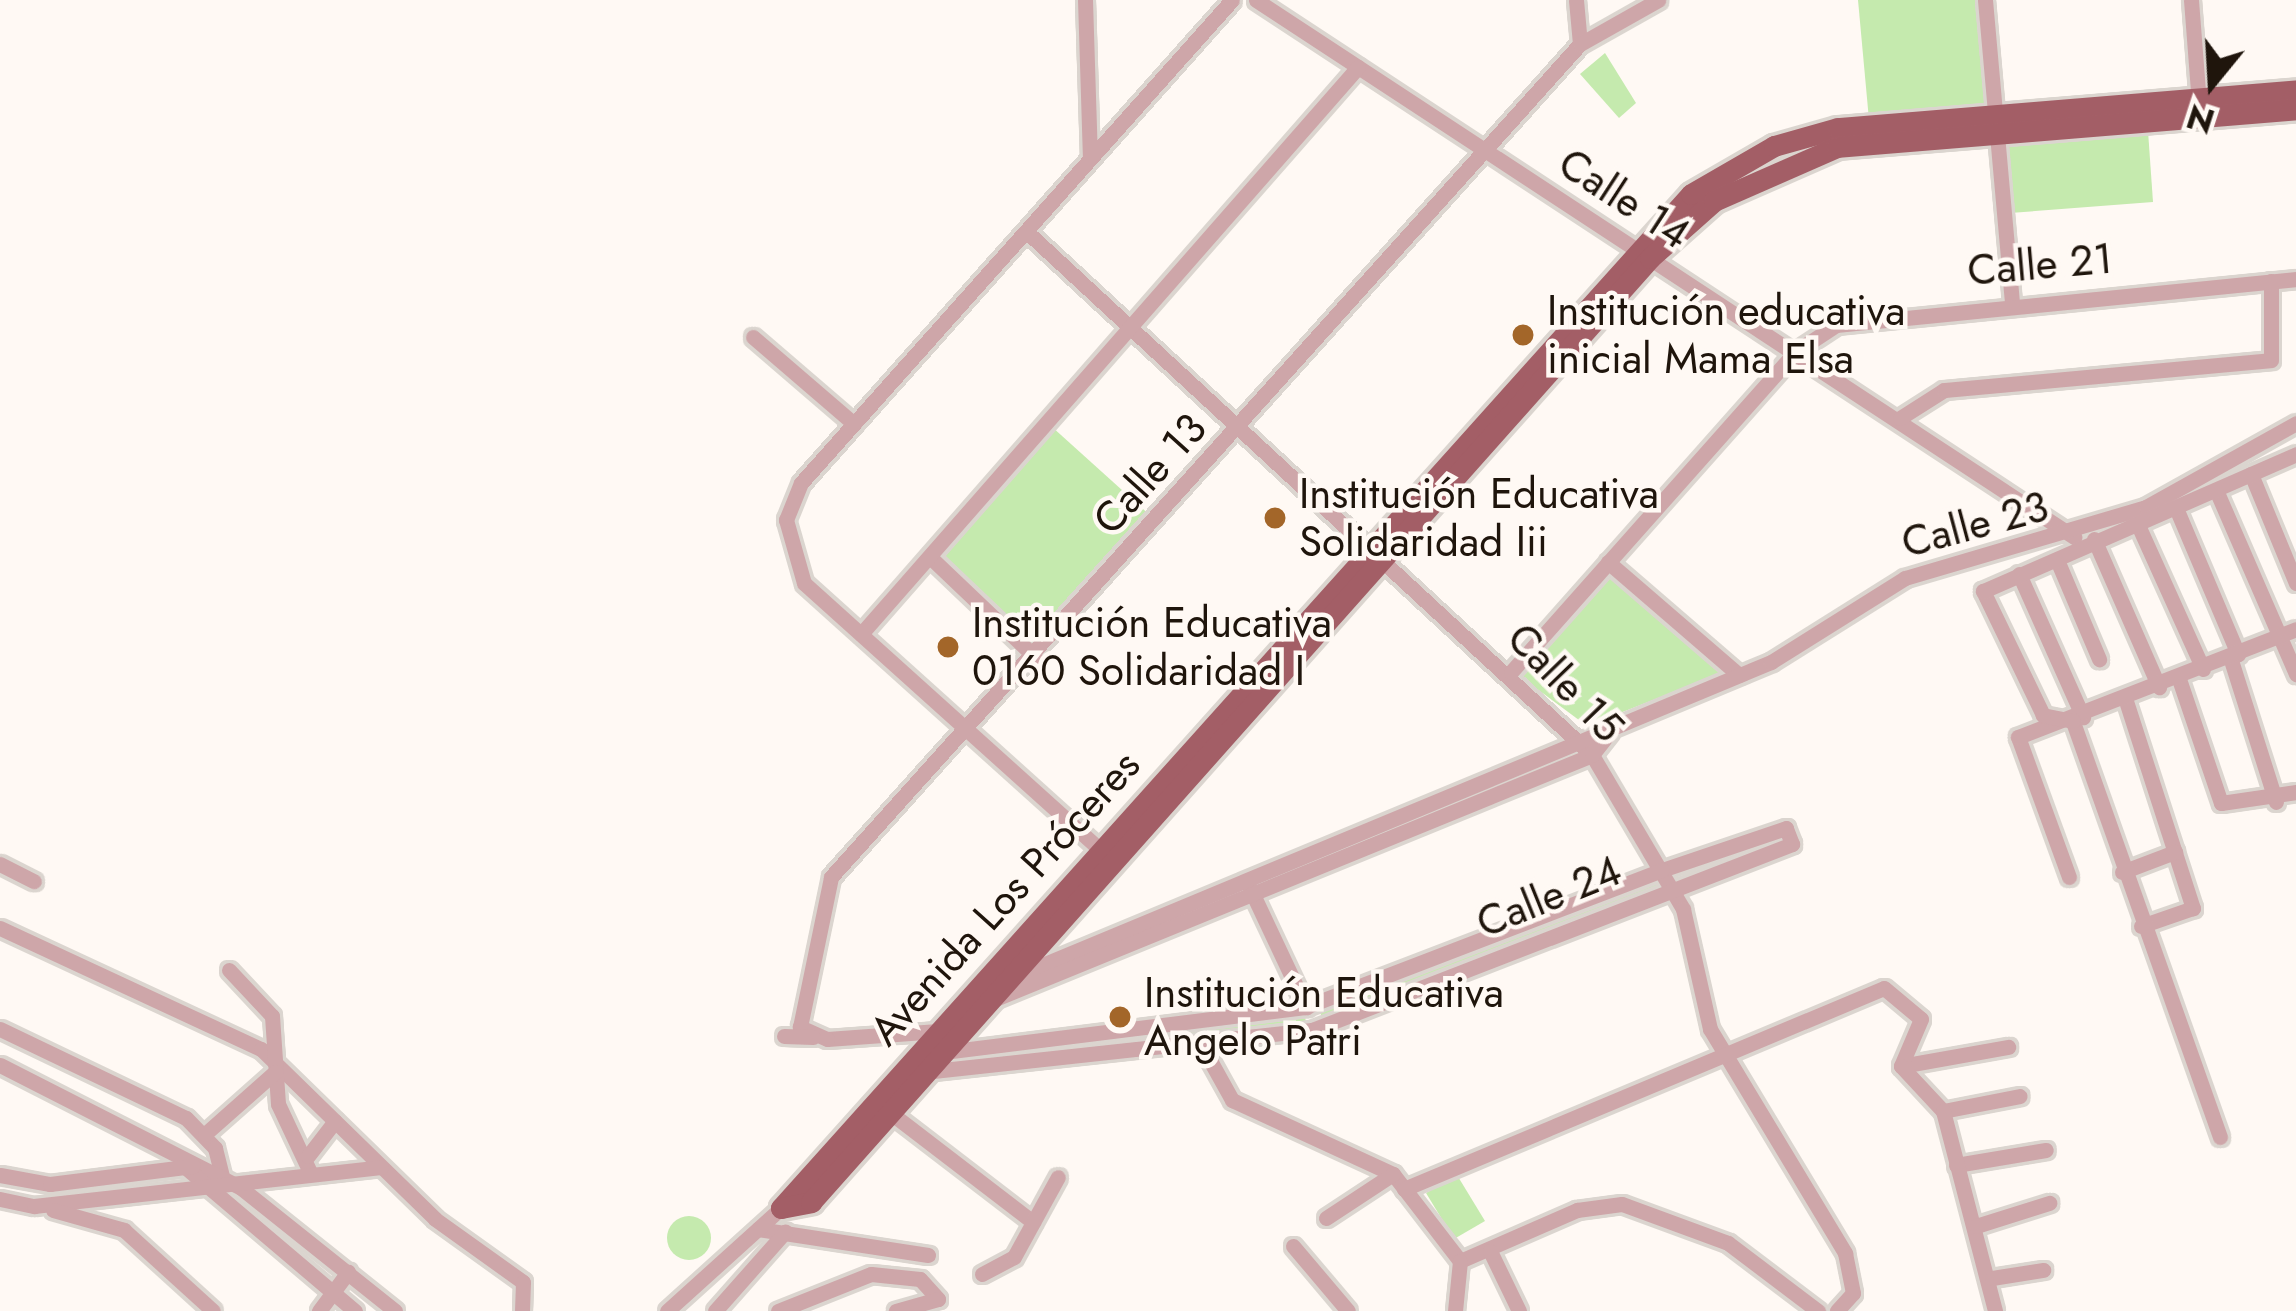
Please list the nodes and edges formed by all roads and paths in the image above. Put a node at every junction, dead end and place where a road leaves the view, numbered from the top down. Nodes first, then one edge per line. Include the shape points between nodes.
1 (1085, 0) edge
2 (1232, 0) edge
3 (1256, 0) edge
4 (1576, 0) edge
5 (1658, 0) edge
6 (1985, 0) edge
7 (2191, 0) edge
8 (1580, 44) junction
9 (1358, 67) junction
10 (2296, 89) edge
11 (2200, 107) junction
12 (2296, 109) edge
13 (1998, 124) junction
14 (1484, 151) junction
15 (1090, 157) junction
16 (1027, 232) junction
17 (1643, 254) junction
18 (2296, 279) edge
19 (2271, 281) junction
20 (2012, 304) junction
21 (1131, 330) junction
22 (753, 338) dead end
23 (1795, 352) junction
24 (1900, 418) junction
25 (2296, 423) edge
26 (854, 424) junction
27 (1239, 428) junction
28 (2295, 456) edge
29 (2251, 474) junction
30 (2216, 490) junction
31 (2176, 508) junction
32 (2138, 526) junction
33 (2074, 537) junction
34 (2094, 538) junction
35 (1377, 552) junction
36 (930, 557) junction
37 (2057, 560) junction
38 (1608, 562) junction
39 (2019, 574) junction
40 (2296, 584) edge
41 (2289, 632) edge
42 (861, 634) junction
43 (1035, 656) junction
44 (2234, 656) junction
45 (2099, 659) dead end
46 (2203, 669) junction
47 (1511, 672) junction
48 (2296, 674) edge
49 (1739, 675) junction
50 (2179, 679) junction
51 (2159, 688) junction
52 (2126, 701) junction
53 (2078, 719) junction
54 (966, 732) junction
55 (1610, 732) junction
56 (1580, 739) junction
57 (1592, 755) junction
58 (2296, 792) edge
59 (2276, 802) junction
60 (2175, 852) junction
61 (1107, 856) junction
62 (0, 864) edge
63 (1662, 870) junction
64 (2122, 872) junction
65 (2068, 877) dead end
66 (34, 881) dead end
67 (1672, 887) junction
68 (1250, 888) junction
69 (2141, 926) junction
70 (0, 928) edge
71 (229, 970) dead end
72 (1005, 972) junction
73 (984, 994) junction
74 (1306, 1007) junction
75 (0, 1029) edge
76 (784, 1036) dead end
77 (822, 1038) junction
78 (936, 1044) junction
79 (1202, 1046) junction
80 (2008, 1047) dead end
81 (1723, 1051) junction
82 (0, 1065) edge
83 (1901, 1066) junction
84 (918, 1068) junction
85 (91, 1072) junction
86 (275, 1072) junction
87 (2020, 1096) dead end
88 (79, 1103) junction
89 (883, 1107) junction
90 (1943, 1111) junction
91 (335, 1121) junction
92 (206, 1134) junction
93 (2219, 1138) dead end
94 (2046, 1150) dead end
95 (309, 1164) junction
96 (1956, 1165) junction
97 (192, 1166) junction
98 (381, 1166) junction
99 (0, 1174) edge
100 (1393, 1174) junction
101 (1058, 1177) dead end
102 (217, 1183) junction
103 (241, 1188) junction
104 (1404, 1189) junction
105 (0, 1199) edge
106 (2049, 1203) dead end
107 (34, 1206) junction
108 (781, 1208) joint
109 (1326, 1218) dead end
110 (1033, 1222) junction
111 (1976, 1226) junction
112 (758, 1229) junction
113 (785, 1232) junction
114 (1293, 1246) dead end
115 (1490, 1251) junction
116 (928, 1255) dead end
117 (1460, 1261) junction
118 (2043, 1270) dead end
119 (348, 1272) junction
120 (982, 1274) dead end
121 (1992, 1278) junction
122 (332, 1291) junction
123 (941, 1305) edge
124 (904, 1310) edge
125 (213, 1311) edge
126 (319, 1311) edge
127 (355, 1311) edge
128 (395, 1311) edge
129 (522, 1311) edge
130 (667, 1311) edge
131 (715, 1311) edge
132 (778, 1311) edge
133 (1348, 1311) edge
134 (1454, 1311) edge
135 (1519, 1311) edge
136 (1818, 1311) edge
137 (1837, 1311) edge
138 (1995, 1311) edge

1 - 15 street
2 - 15 street
3 - 9 street, Calle 14
4 - 8 street
5 - 8 street, Calle 13
6 - 13 street
7 - 11 street
8 - 14 street, Calle 13
9 - 14 street, Calle 14
9 - 21 street
10 - 11 main road, Avenida Los Próceres
11 - 12 main road, Avenida Los Próceres
11 - 13 main road, Avenida Los Próceres
13 - 17 main road, Avenida Los Próceres via 1814,153 1714,201
13 - 20 street
14 - 17 street, Calle 14
14 - 27 street, Calle 13
15 - 16 street
16 - 21 street, Calle 15
16 - 26 street
17 - 23 street, Calle 14
17 - 35 main road, Avenida Los Próceres
18 - 19 street, Calle 21
19 - 20 street, Calle 21
19 - 24 street via 2271,360 1944,390
20 - 23 street, Calle 21 via 1854,318
21 - 27 street, Calle 15
21 - 36 street
22 - 26 street
23 - 24 street, Calle 14
23 - 38 street, Calle 21
24 - 33 street, Calle 14
25 - 34 street, Calle 23
26 - 42 street via 801,483 786,536 794,568
27 - 35 street, Calle 15
27 - 43 street, Calle 13
28 - 29 street
29 - 30 street
29 - 40 street
30 - 31 street
30 - 41 street
31 - 32 street
31 - 44 street
32 - 34 street
32 - 46 street
33 - 34 street, Calle 23
33 - 49 street, Calle 23 via 1905,578
34 - 37 street
34 - 51 street
35 - 47 street, Calle 15
35 - 61 main road, Avenida Los Próceres
36 - 42 street
36 - 43 street
37 - 39 street
37 - 45 street
38 - 47 street, Calle 21
38 - 49 street
39 - 53 street
39 - 53 street via 1984,596 2043,715
41 - 44 street
41 - 48 street
42 - 54 street
43 - 54 street, Calle 13
44 - 46 street
44 - 59 street
46 - 50 street
47 - 56 street, Calle 15
49 - 55 street, Calle 23
50 - 51 street
50 - 59 street via 2221,803
51 - 52 street
52 - 53 street
52 - 60 street
53 - 64 street
53 - 65 street via 2018,737
54 - 61 street
54 - 77 street, Calle 13 via 831,877 800,1027
55 - 56 street, Calle 23
55 - 57 street, Calle 23
56 - 57 street, Calle 15
56 - 68 street, Calle 23
57 - 63 street, Calle 15
57 - 68 street, Calle 23
58 - 59 street
60 - 64 street
60 - 69 street via 2193,908
61 - 72 main road, Avenida Los Próceres
62 - 66 street
63 - 67 street, Calle 15
63 - 67 street, Calle 24 via 1789,836
63 - 74 street, Calle 24
64 - 69 street
67 - 79 street, Calle 24 via 1312,1030
67 - 81 street, Calle 15
68 - 72 street, Calle 23
68 - 73 street, Calle 23
68 - 74 street
69 - 93 street
70 - 86 street via 261,1049
71 - 86 street via 272,1016
72 - 73 main road, Avenida Los Próceres
73 - 78 main road, Avenida Los Próceres
74 - 78 street, Calle 24
75 - 85 street
76 - 77 street, Calle 24
77 - 78 street, Calle 24
78 - 84 main road, Avenida Los Próceres
79 - 84 street, Calle 24
79 - 100 street via 1232,1100
80 - 83 street
81 - 83 street via 1884,988 1921,1019
81 - 104 street
81 - 137 street, Calle 15 via 1845,1253 1852,1293
82 - 88 street
83 - 90 street
84 - 89 main road, Avenida Los Próceres
85 - 88 street
85 - 92 street
86 - 91 street
86 - 92 street
86 - 95 street via 278,1104
87 - 90 street
88 - 97 street
89 - 108 main road, Avenida Los Próceres via 811,1202
89 - 110 street
90 - 96 street
91 - 95 street
91 - 98 street
92 - 102 street
94 - 96 street
95 - 98 street
95 - 103 street
96 - 111 street
97 - 99 street via 50,1184
97 - 102 street
98 - 129 street via 523,1282
100 - 104 street
100 - 109 street
101 - 110 street
102 - 103 street
102 - 107 street
102 - 122 street
103 - 119 street
104 - 117 street
105 - 107 street
106 - 111 street
107 - 125 street via 124,1230
108 - 112 street, Avenida Los Próceres
110 - 120 street via 1014,1257
111 - 121 street
112 - 113 street
112 - 130 street, Avenida Los Próceres
113 - 116 street
113 - 131 street
114 - 133 street
115 - 117 street
115 - 135 street
115 - 136 street via 1577,1210 1642,1208 1728,1243
117 - 134 street
118 - 121 street
119 - 122 street
119 - 128 street
121 - 138 street
122 - 126 street
122 - 127 street
123 - 124 street
123 - 132 street via 920,1279 871,1274

